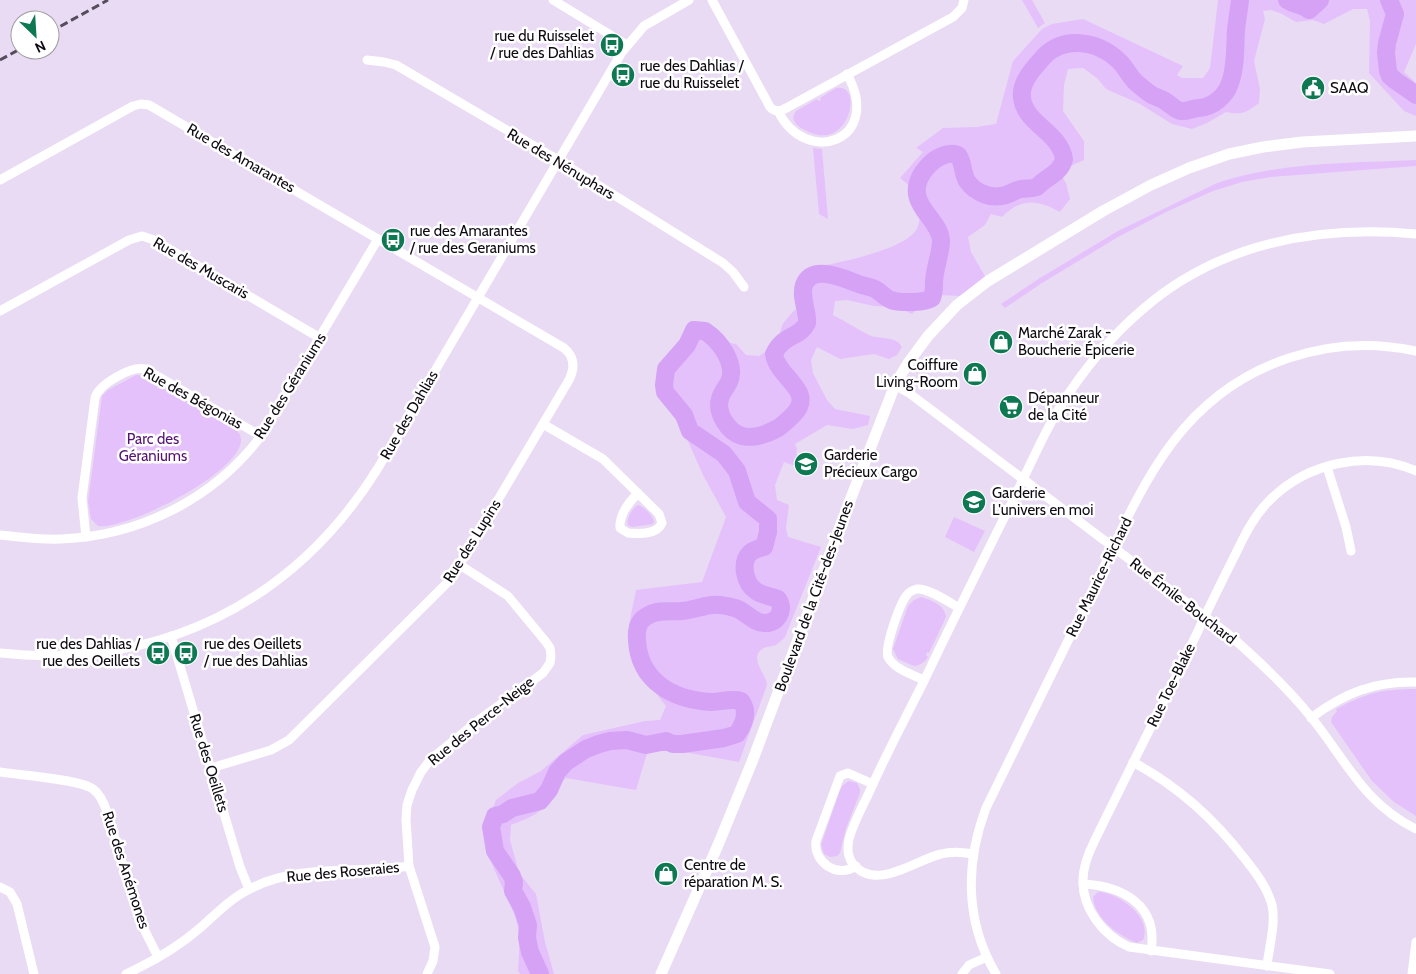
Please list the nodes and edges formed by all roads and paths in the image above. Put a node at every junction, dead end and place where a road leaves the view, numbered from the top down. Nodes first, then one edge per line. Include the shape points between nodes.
1 (553, 0) edge
2 (689, 0) edge
3 (712, 0) edge
4 (964, 0) edge
5 (627, 45) junction
6 (367, 60) dead end
7 (848, 74) junction
8 (778, 111) junction
9 (1416, 136) edge
10 (558, 160) junction
11 (0, 180) edge
12 (1416, 234) edge
13 (378, 239) junction
14 (744, 287) dead end
15 (478, 297) junction
16 (0, 310) edge
17 (320, 338) junction
18 (1416, 351) edge
19 (896, 385) junction
20 (543, 424) junction
21 (261, 436) junction
22 (1327, 466) junction
23 (1416, 471) edge
24 (1023, 479) junction
25 (638, 494) junction
26 (0, 535) edge
27 (86, 537) junction
28 (1113, 547) junction
29 (1351, 551) dead end
30 (460, 565) junction
31 (959, 608) junction
32 (1204, 616) junction
33 (171, 636) junction
34 (0, 652) edge
35 (924, 680) junction
36 (1416, 682) edge
37 (1311, 718) junction
38 (1133, 762) junction
39 (211, 768) junction
40 (0, 772) edge
41 (873, 784) junction
42 (1416, 829) edge
43 (973, 854) junction
44 (410, 866) junction
45 (856, 866) junction
46 (1083, 884) junction
47 (0, 887) edge
48 (249, 889) junction
49 (1416, 942) edge
50 (1151, 951) junction
51 (158, 957) junction
52 (987, 957) junction
53 (1266, 966) junction
54 (34, 974) edge
55 (126, 974) edge
56 (427, 974) edge
57 (660, 974) edge
58 (962, 974) edge
59 (996, 974) edge
60 (1330, 974) edge
61 (1412, 974) edge

1 - 5 street
2 - 5 street, Rue des Dahlias via 644,26
3 - 8 street via 770,107
4 - 7 street via 962,8 953,17
5 - 10 street, Rue des Dahlias
6 - 10 street, Rue des Nénuphars via 396,66
7 - 8 street
7 - 8 street via 858,110 854,123 840,137 822,142 809,140 789,128
9 - 19 main road, Boulevard de la Cité-des-Jeunes via 1263,147 1229,154 1168,177 1070,230 975,291 928,336
10 - 14 street, Rue des Nénuphars via 723,263
10 - 15 street, Rue des Dahlias
11 - 13 street, Rue des Amarantes via 133,106 146,104
12 - 24 street via 1354,231 1290,239 1233,256 1171,287 1129,321 1080,378 1050,425
13 - 15 street, Rue des Amarantes
13 - 17 street, Rue des Géraniums
15 - 20 street, Rue des Lupins via 564,348 571,356 572,374
15 - 33 street, Rue des Dahlias via 378,468 338,524 294,569 264,591 226,613
16 - 17 street, Rue des Muscaris via 142,236
17 - 21 street, Rue des Géraniums
18 - 28 street, Rue Maurice-Richard via 1379,346 1325,349 1271,364 1230,385 1198,411 1172,443 1152,471
19 - 24 street, Rue Émile-Bouchard
19 - 57 main road, Boulevard de la Cité-des-Jeunes via 752,762
20 - 25 street via 603,459
20 - 30 street, Rue des Lupins
21 - 27 street, Rue des Géraniums via 226,473 181,506 130,528
21 - 27 street, Rue des Bégonias via 145,369 131,370 106,384 95,398 82,493
22 - 23 street, Rue Toe-Blake via 1370,460
22 - 29 street
22 - 32 street, Rue Toe-Blake via 1289,484 1261,509
24 - 28 street, Rue Émile-Bouchard
24 - 31 street
25 - 25 street via 624,513 620,528 628,533 655,531 661,526 661,516
26 - 27 street, Rue des Géraniums via 36,539
28 - 32 street, Rue Émile-Bouchard
28 - 43 street, Rue Maurice-Richard via 986,808
30 - 39 street, Rue des Lupins via 439,593 289,740 270,750
30 - 44 street, Rue des Perce-Neige via 502,591 513,602 548,645 551,660 543,672 424,766 406,809
31 - 35 street
31 - 35 street via 919,589 904,599 888,642 888,657
32 - 37 street, Rue Émile-Bouchard via 1269,671
32 - 38 street, Rue Toe-Blake
33 - 34 street, Rue des Dahlias via 135,646 82,654
33 - 39 street, Rue des Oeillets
35 - 41 street
36 - 37 street via 1365,688
37 - 42 street, Rue Émile-Bouchard via 1370,797
38 - 46 street, Rue Toe-Blake via 1089,853
38 - 53 street via 1171,784 1206,814 1263,884 1273,911
39 - 48 street, Rue des Oeillets
40 - 51 street, Rue des Anémones via 80,783 98,794 107,812 139,919
41 - 45 street via 849,840 848,853
41 - 45 street via 848,773 840,776 816,841 817,857 828,866 839,870
43 - 45 street via 939,854 882,875 868,875
43 - 52 street, Rue Maurice-Richard via 973,906
44 - 48 street, Rue des Roseraies via 293,874
44 - 56 street, Rue des Perce-Neige via 434,943 434,957
46 - 50 street, Rue Toe-Blake via 1090,908 1105,932 1129,948
46 - 50 street via 1112,888 1133,899 1144,912 1149,925
47 - 54 street via 10,892 17,904
48 - 51 street, Rue des Roseraies via 184,941
49 - 61 street
50 - 53 street, Rue Toe-Blake
51 - 55 street, Rue des Roseraies
52 - 58 street via 969,965
52 - 59 street, Rue Maurice-Richard
53 - 60 street, Rue Toe-Blake

